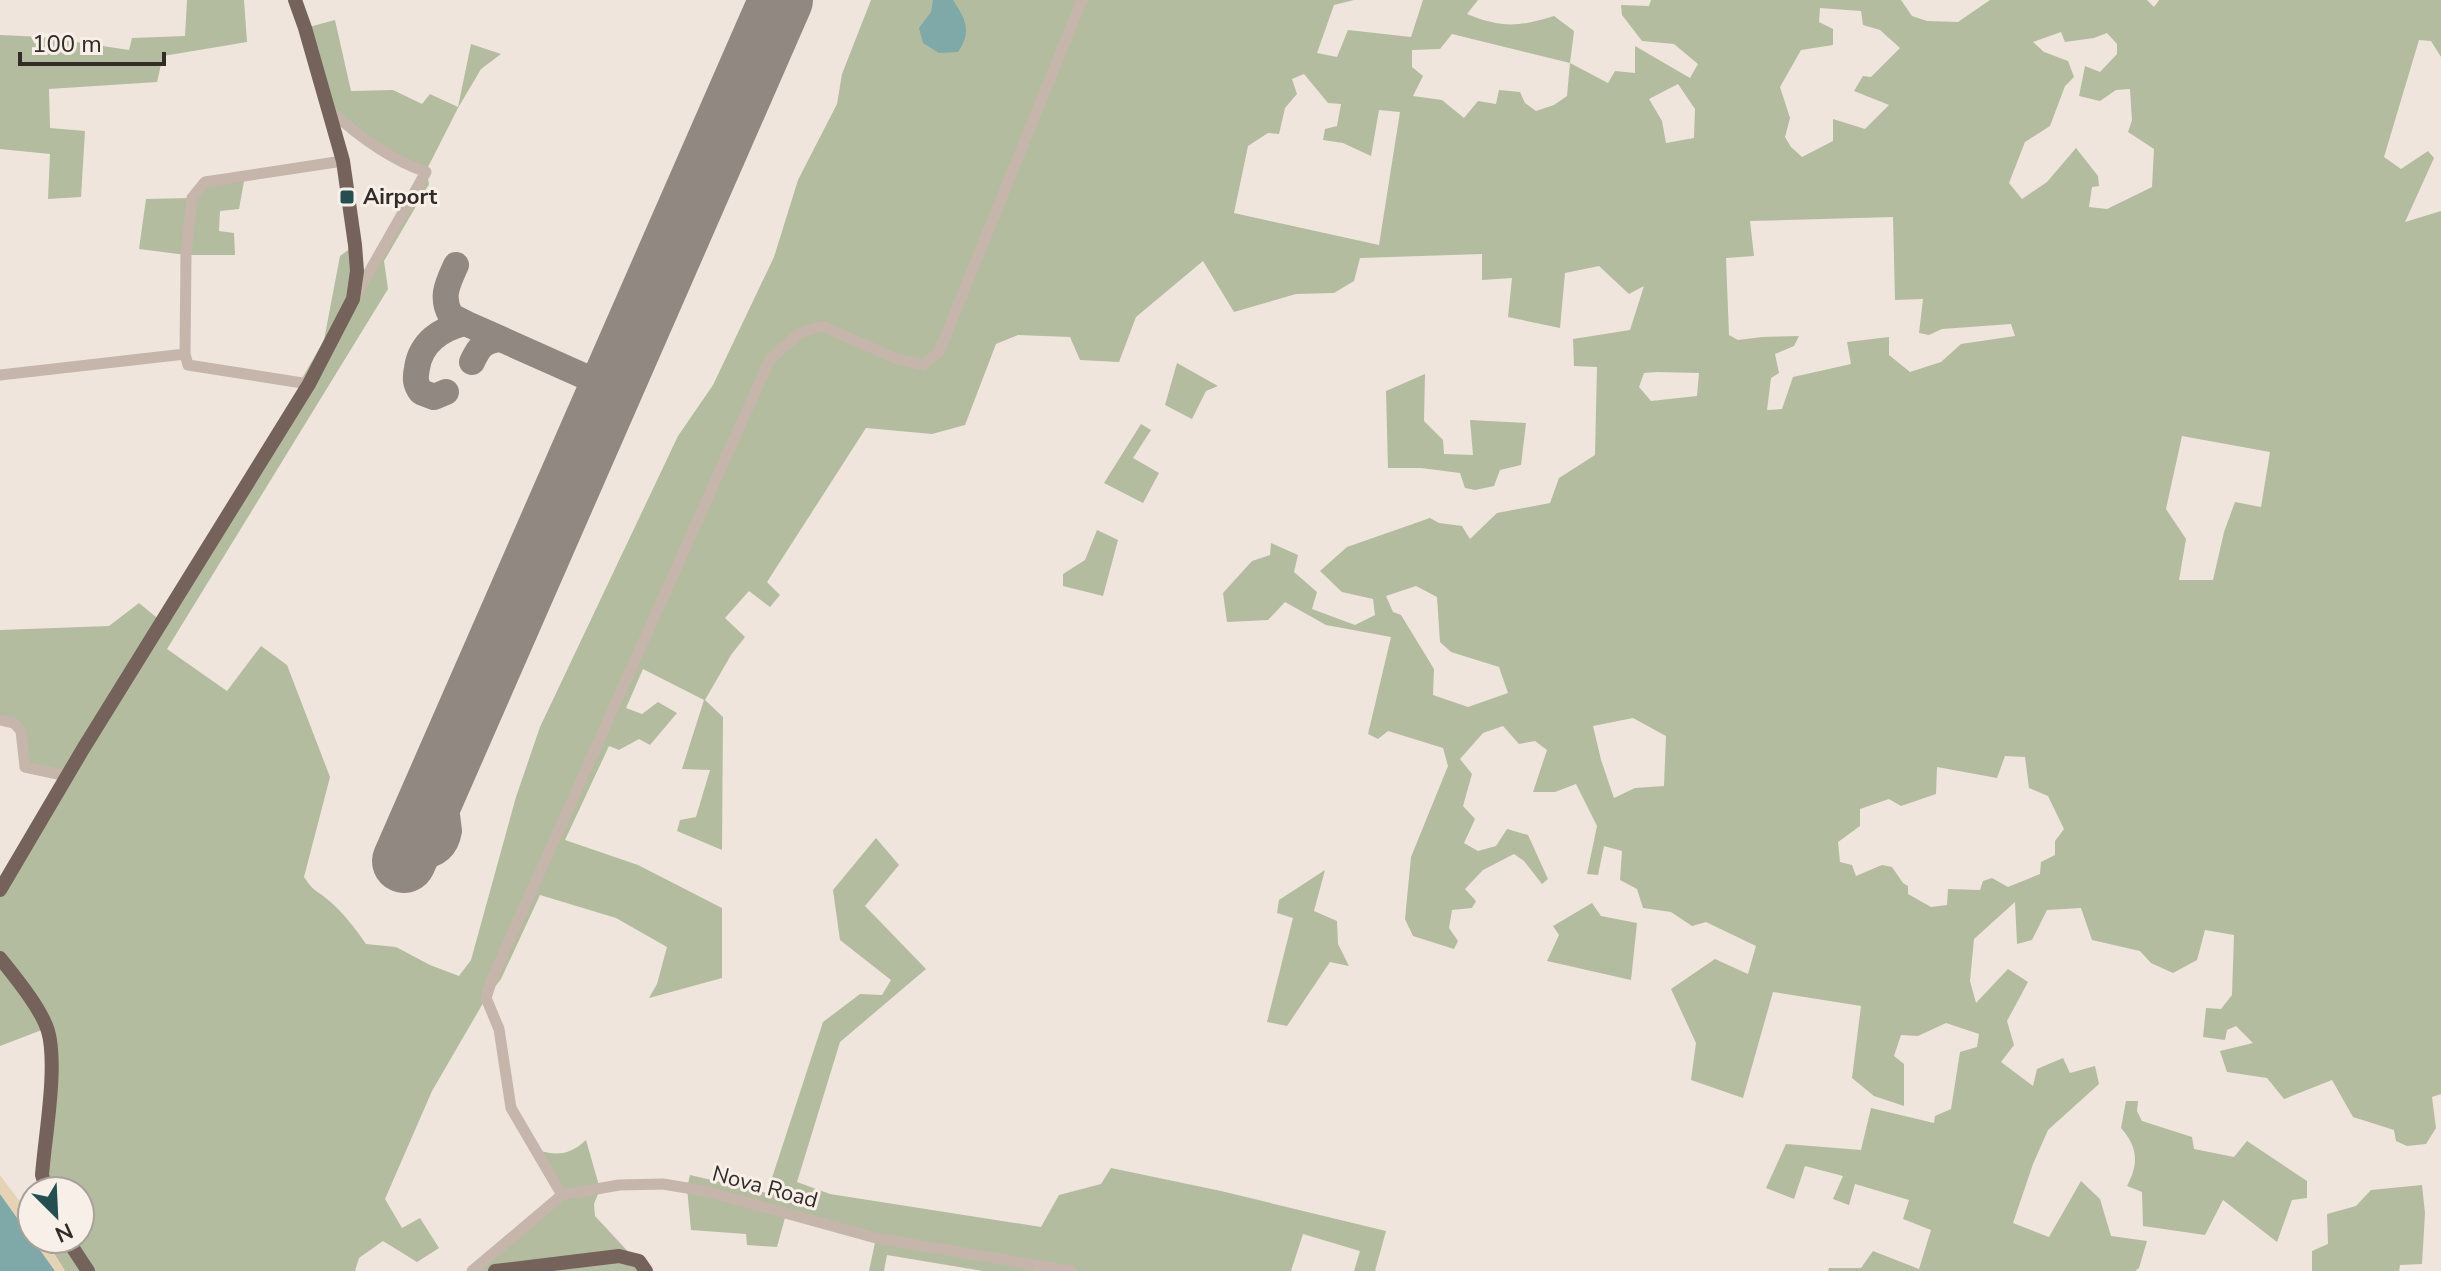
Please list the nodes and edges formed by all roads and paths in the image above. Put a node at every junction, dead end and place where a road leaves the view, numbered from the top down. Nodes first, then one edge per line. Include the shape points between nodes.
1 (295, 0) edge
2 (1082, 0) edge
3 (330, 110) junction
4 (343, 161) junction
5 (353, 299) junction
6 (185, 354) junction
7 (0, 375) edge
8 (309, 384) junction
9 (0, 720) edge
10 (67, 776) junction
11 (0, 890) edge
12 (0, 958) edge
13 (42, 1175) edge
14 (562, 1195) junction
15 (472, 1271) edge
16 (495, 1271) edge
17 (646, 1271) edge
18 (1072, 1271) edge

1 - 3 main road
2 - 14 street via 939,352 923,365 822,326 800,333 770,359 492,979 486,998 499,1029 511,1108
3 - 4 main road
3 - 5 street via 356,134 426,172
4 - 5 main road via 357,271
4 - 6 street via 205,182 192,198
5 - 8 main road
6 - 7 street
6 - 8 street via 188,365
8 - 10 main road
9 - 10 street via 21,731 25,767
10 - 11 main road
12 - 13 main road via 47,1028 52,1056
14 - 15 street
14 - 18 street, Nova Road via 663,1184 876,1238
16 - 17 main road via 619,1256 639,1261

